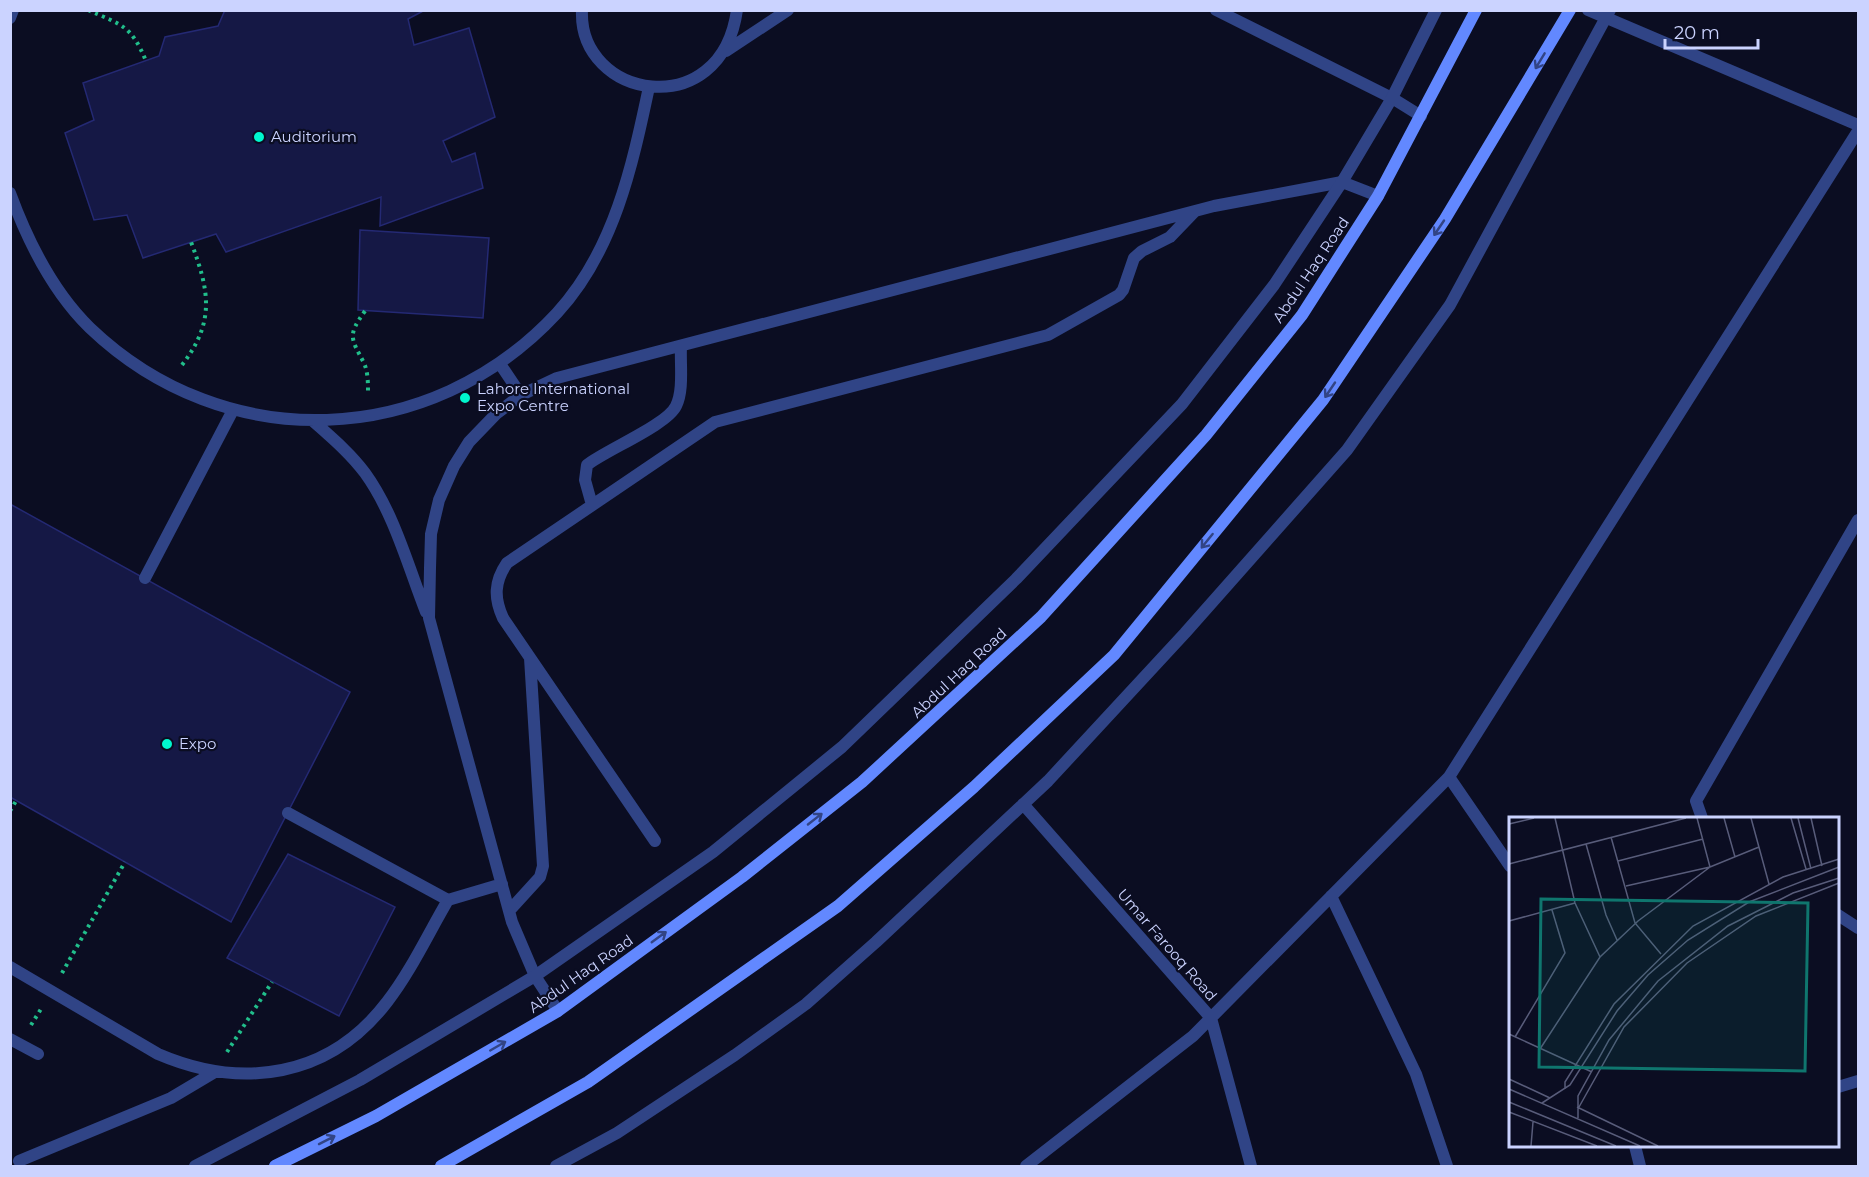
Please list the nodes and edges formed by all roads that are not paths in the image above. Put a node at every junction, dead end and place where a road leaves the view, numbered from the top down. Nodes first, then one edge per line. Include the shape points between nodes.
1 (13, 10) edge
2 (582, 10) edge
3 (737, 10) edge
4 (788, 10) edge
5 (1436, 10) edge
6 (1476, 10) edge
7 (1569, 10) edge
8 (1588, 10) edge
9 (1216, 11) edge
10 (1608, 14) edge
11 (10, 18) edge
12 (725, 52) junction
13 (649, 87) junction
14 (1392, 98) junction
15 (1421, 116) junction
16 (1858, 125) edge
17 (1858, 131) edge
18 (1342, 182) junction
19 (10, 193) edge
20 (1378, 196) junction
21 (1196, 211) junction
22 (681, 346) junction
23 (500, 364) junction
24 (521, 395) junction
25 (233, 410) junction
26 (313, 421) junction
27 (592, 505) junction
28 (1858, 520) edge
29 (145, 578) dead end
30 (429, 618) junction
31 (529, 656) junction
32 (1449, 777) junction
33 (1023, 804) junction
34 (288, 813) dead end
35 (1701, 817) edge
36 (655, 841) dead end
37 (1509, 865) edge
38 (502, 884) junction
39 (1331, 896) junction
40 (448, 900) junction
41 (509, 911) junction
42 (1839, 916) edge
43 (1858, 928) edge
44 (10, 967) edge
45 (535, 976) junction
46 (558, 1011) junction
47 (1211, 1018) junction
48 (15, 1041) edge
49 (38, 1053) dead end
50 (213, 1072) junction
51 (1858, 1081) edge
52 (1839, 1087) edge
53 (1640, 1147) edge
54 (19, 1161) dead end
55 (195, 1167) edge
56 (275, 1167) edge
57 (441, 1167) edge
58 (556, 1167) edge
59 (1026, 1167) edge
60 (1251, 1167) edge
61 (1447, 1167) edge
62 (1640, 1167) edge

1 - 11 street
2 - 13 street via 587,38 597,56 611,71
3 - 12 street via 734,32
4 - 12 street
5 - 14 street
6 - 15 main road, Abdul Haq Road
7 -> 57 main road via 1445,219 1323,400 1114,655 974,787 838,906 588,1082
8 - 10 street
9 - 14 street
10 - 16 street
10 - 33 street via 1450,305 1347,450 1185,633
12 - 13 street via 693,80 672,87
13 - 23 street via 617,214 592,265 558,312
14 - 15 street
14 - 18 street
15 - 20 main road, Abdul Haq Road
17 - 32 street
18 - 20 street
18 - 21 street
18 - 45 street via 1274,285 1182,404 1016,579 842,747 712,852
19 - 25 street via 26,236 54,284 89,327 132,363 166,384
46 -> 20 main road, Abdul Haq Road via 742,877 862,782 1041,617 1206,435 1302,315
21 - 22 street
21 - 27 street via 1170,237 1134,258 1119,295 1048,335 715,422
22 - 24 street via 557,378
22 - 27 street via 677,406 662,420 587,465 585,480
23 - 24 street
23 - 26 street via 422,404 368,417
24 - 30 street via 469,442 439,500 431,534
25 - 26 street
25 - 29 street
26 - 30 street via 366,474 385,508
27 - 31 street via 507,563 500,573 496,602
28 - 35 street via 1696,801
30 - 38 street
31 - 36 street
31 - 41 street via 543,866 540,877
32 - 37 street
32 - 39 street
33 - 47 street, Umar Farooq Road
33 - 58 street via 806,1004 627,1127
34 - 40 street
38 - 40 street
38 - 41 street
39 - 47 street
39 - 61 street via 1416,1074
40 - 50 street via 388,1001 345,1044 308,1063 275,1072
41 - 45 street
42 - 43 street
44 - 50 street via 158,1054
45 - 46 street
45 - 55 street via 360,1080
56 -> 46 main road, Abdul Haq Road via 376,1116
47 - 59 street
47 - 60 street, Umar Farooq Road
48 - 49 street
50 - 54 street via 171,1098
51 - 52 street
53 - 62 street

